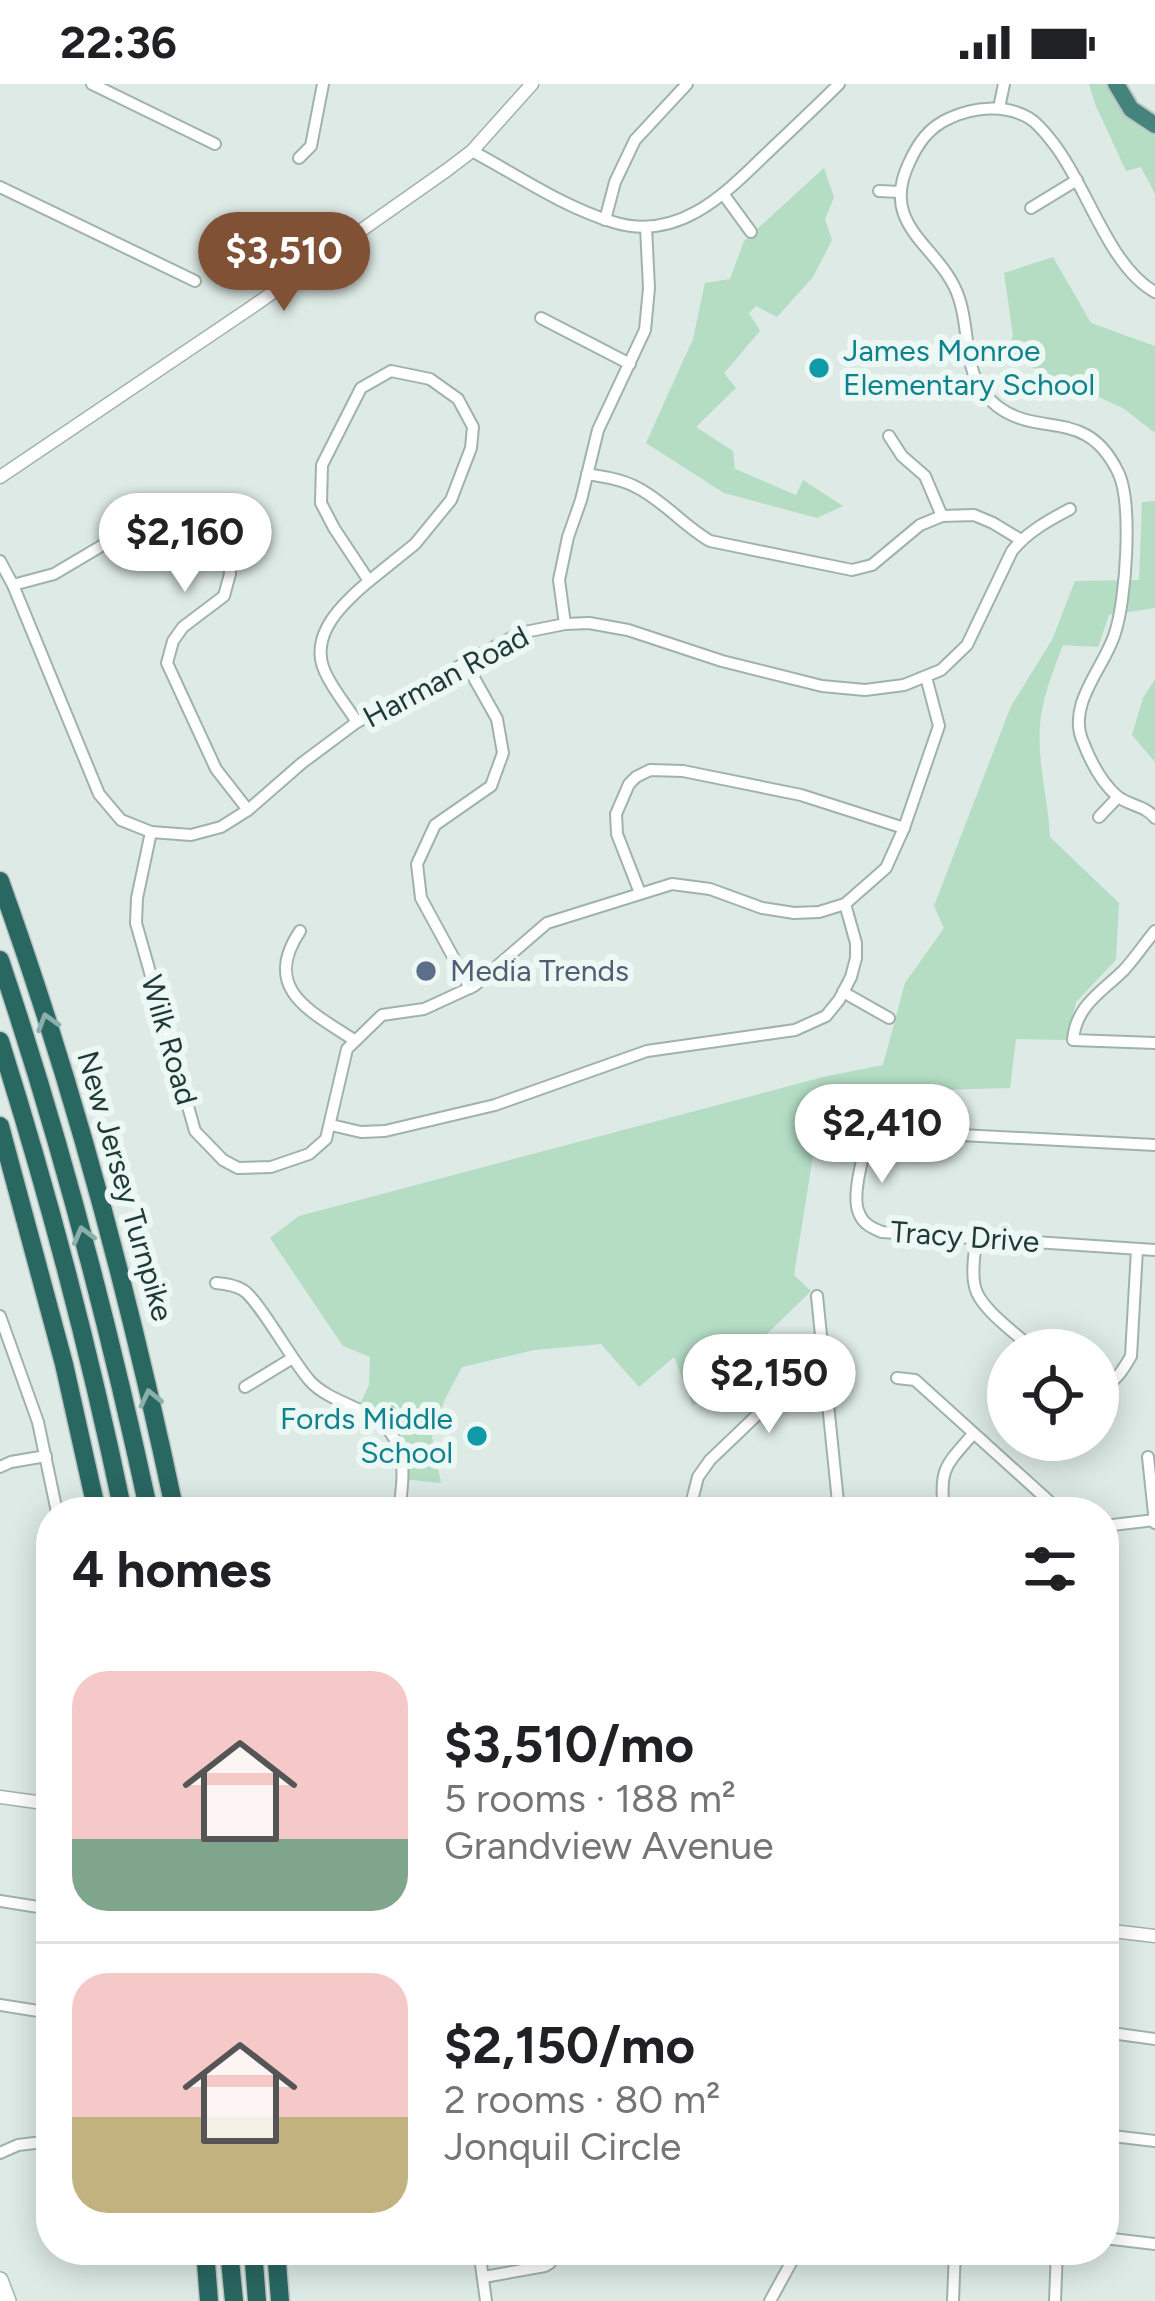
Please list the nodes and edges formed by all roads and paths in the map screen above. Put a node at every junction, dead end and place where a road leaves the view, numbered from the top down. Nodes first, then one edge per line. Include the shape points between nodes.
1 (92, 84) edge
2 (323, 84) edge
3 (687, 84) edge
4 (839, 84) edge
5 (1004, 84) edge
6 (1116, 84) edge
7 (523, 89) edge
8 (999, 108) junction
9 (1155, 125) edge
10 (215, 143) dead end
11 (472, 151) junction
12 (299, 158) dead end
13 (1078, 180) junction
14 (0, 187) edge
15 (880, 191) dead end
16 (900, 192) junction
17 (724, 195) junction
18 (1031, 208) dead end
19 (605, 220) junction
20 (646, 227) junction
21 (751, 232) dead end
22 (195, 281) dead end
23 (1155, 292) edge
24 (542, 318) dead end
25 (630, 364) junction
26 (889, 436) dead end
27 (587, 474) junction
28 (0, 477) edge
29 (1070, 509) dead end
30 (942, 516) junction
31 (1021, 540) junction
32 (0, 561) edge
33 (369, 581) junction
34 (13, 584) junction
35 (565, 624) junction
36 (465, 662) junction
37 (926, 677) junction
38 (358, 722) junction
39 (1118, 797) junction
40 (248, 810) junction
41 (1099, 817) dead end
42 (1155, 818) edge
43 (904, 828) junction
44 (151, 832) junction
45 (0, 881) edge
46 (640, 893) junction
47 (844, 904) junction
48 (300, 931) dead end
49 (1155, 931) edge
50 (0, 960) edge
51 (470, 988) junction
52 (843, 992) junction
53 (889, 1018) dead end
54 (354, 1040) junction
55 (0, 1041) edge
56 (1155, 1043) edge
57 (331, 1125) junction
58 (0, 1126) edge
59 (1155, 1145) edge
60 (976, 1238) junction
61 (1137, 1249) junction
62 (1155, 1250) edge
63 (216, 1283) dead end
64 (817, 1296) dead end
65 (0, 1316) edge
66 (1011, 1329) edge
67 (4, 1337) edge
68 (823, 1352) junction
69 (291, 1359) junction
70 (1119, 1375) edge
71 (897, 1378) dead end
72 (245, 1387) dead end
73 (973, 1434) junction
74 (46, 1456) junction
75 (1148, 1457) dead end
76 (0, 1467) edge
77 (54, 1497) edge
78 (94, 1497) edge
79 (120, 1497) edge
80 (145, 1497) edge
81 (172, 1497) edge
82 (401, 1497) edge
83 (691, 1497) edge
84 (838, 1497) edge
85 (942, 1497) edge
86 (1044, 1497) edge
87 (1155, 1521) edge
88 (1119, 1525) edge
89 (0, 1797) edge
90 (36, 1802) edge
91 (0, 1901) edge
92 (36, 1907) edge
93 (1119, 1932) edge
94 (1155, 1936) edge
95 (0, 2005) edge
96 (36, 2011) edge
97 (1119, 2034) edge
98 (1155, 2039) edge
99 (1119, 2137) edge
100 (1155, 2141) edge
101 (36, 2142) edge
102 (0, 2153) edge
103 (1119, 2240) edge
104 (1155, 2244) edge
105 (206, 2265) edge
106 (231, 2265) edge
107 (254, 2265) edge
108 (277, 2265) edge
109 (482, 2265) edge
110 (548, 2265) edge
111 (791, 2265) edge
112 (954, 2265) edge
113 (1056, 2265) edge
114 (484, 2277) junction
115 (0, 2280) edge
116 (8, 2301) edge
117 (209, 2301) edge
118 (234, 2301) edge
119 (256, 2301) edge
120 (280, 2301) edge
121 (486, 2301) edge
122 (770, 2301) edge
123 (953, 2301) edge
124 (1055, 2301) edge

1 - 10 street
2 - 12 street via 310,146
3 - 19 street via 635,140
4 - 17 street
5 - 8 street
6 - 9 highway via 1131,109
7 - 11 street
8 - 13 street via 1041,128
8 - 16 street via 965,111 927,132
11 - 19 street
11 - 28 street
13 - 18 street
13 - 23 street via 1125,267
14 - 22 street
15 - 16 street
16 - 39 street via 910,230 958,293 980,388 1018,417 1084,432 1122,478 1126,546 1116,631 1080,713 1080,736
17 - 20 street via 680,221
17 - 21 street
19 - 20 street
20 - 25 street via 648,308
24 - 25 street
25 - 27 street
26 - 30 street via 925,476
27 - 30 street via 640,489 710,541 842,570 872,565 920,524
27 - 35 street via 562,557
29 - 31 street, Harman Road
30 - 31 street via 974,515
31 - 37 street, Harman Road via 968,646
32 - 34 street
33 - 33 street via 415,544 451,500 471,448 473,427 458,399 430,380 391,371 361,388 322,465 321,503
33 - 38 street via 344,602 322,639 322,668
34 - 40 street via 54,574 153,510 171,506 217,531 228,554 224,596 184,627 167,663 216,769
34 - 44 street via 99,794 121,820
35 - 36 street, Harman Road via 520,633
35 - 37 street, Harman Road via 628,630 822,686 876,689
36 - 38 street, Harman Road
36 - 51 street via 497,719 503,753 491,786 435,825 418,864 421,898
37 - 43 street via 939,726
38 - 40 street, Harman Road
39 - 41 street
39 - 42 street
40 - 44 street, Harman Road via 191,835
43 - 46 street via 802,795 650,770 628,784 616,814
43 - 47 street via 886,868
44 - 57 street, Wilk Road via 136,923 195,1131 238,1168 271,1167 314,1151
81 -> 45 highway, New Jersey Turnpike via 97,1189
46 - 47 street via 691,886 794,913
46 - 51 street via 547,923
47 - 52 street via 856,958
48 - 54 street via 284,971 291,989 302,1006
49 - 56 street via 1083,1008 1073,1040
80 -> 50 highway, New Jersey Turnpike via 92,1268
51 - 54 street via 424,1009 382,1015
52 - 53 street
52 - 57 street via 826,1016 795,1030 647,1051 495,1105 385,1131
54 - 57 street
55 - 79 highway
58 - 78 highway
59 - 60 street, Tracy Drive via 899,1130 873,1137 856,1204 870,1227
60 - 61 street, Tracy Drive
60 - 66 street via 976,1293
61 - 62 street, Tracy Drive
61 - 70 street via 1131,1356
63 - 69 street via 248,1292
64 - 68 street
65 - 67 street
67 - 74 street
68 - 83 street via 710,1460
68 - 84 street
69 - 72 street
69 - 82 street via 315,1386 379,1420 394,1437
71 - 73 street via 915,1380
73 - 85 street via 945,1466
73 - 86 street
74 - 76 street
74 - 77 street
75 - 87 street
87 - 88 street
89 - 90 street
91 - 92 street
93 - 94 street
95 - 96 street
97 - 98 street
99 - 100 street
101 - 102 street
103 - 104 street
105 - 117 highway
106 - 118 highway
107 - 119 highway
108 - 120 highway
109 - 114 street
110 - 114 street
111 - 122 street
112 - 123 street
113 - 124 street
114 - 121 street
115 - 116 main road

